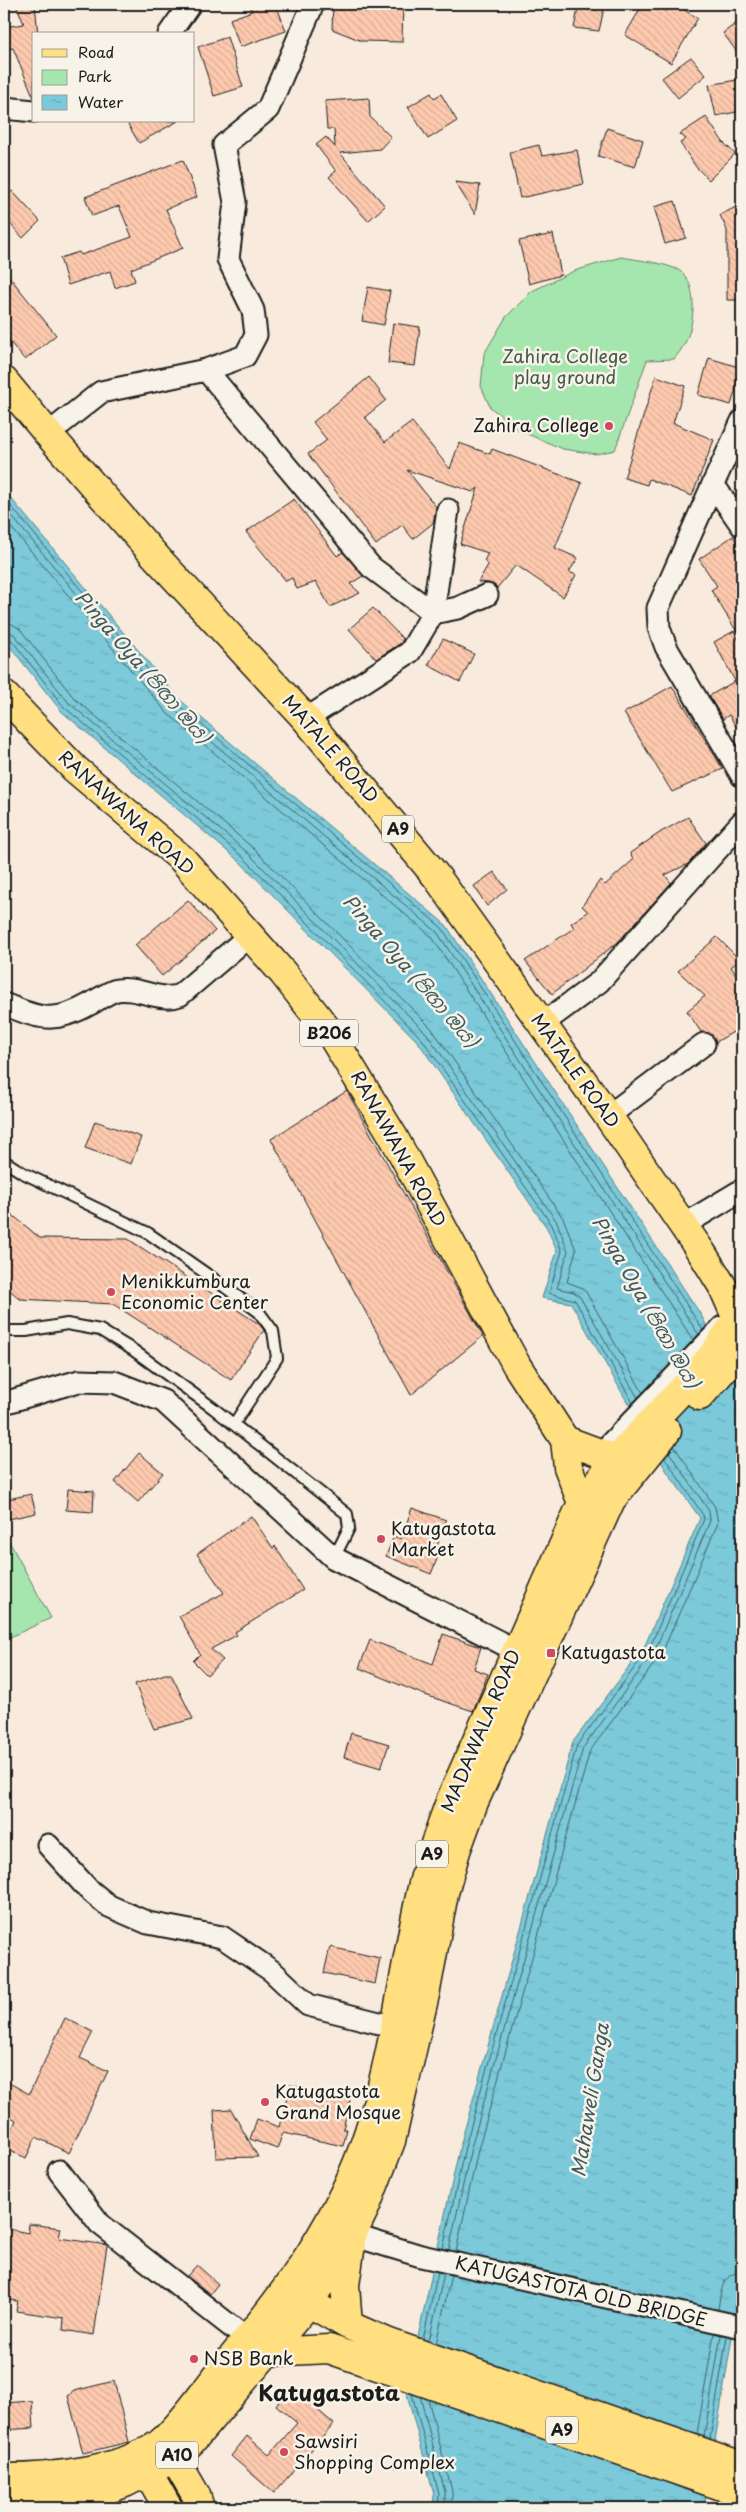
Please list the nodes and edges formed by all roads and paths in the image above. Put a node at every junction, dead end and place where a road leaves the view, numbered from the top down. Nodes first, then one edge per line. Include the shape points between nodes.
1 (190, 4) edge
2 (313, 4) edge
3 (169, 32) edge
4 (4, 108) edge
5 (32, 111) edge
6 (206, 370) junction
7 (4, 380) edge
8 (742, 421) edge
9 (48, 434) junction
10 (714, 484) junction
11 (448, 510) dead end
12 (742, 526) edge
13 (487, 595) dead end
14 (433, 613) junction
15 (4, 695) edge
16 (306, 719) junction
17 (742, 776) edge
18 (742, 822) edge
19 (249, 936) junction
20 (4, 1004) edge
21 (542, 1024) junction
22 (704, 1044) dead end
23 (608, 1116) junction
24 (4, 1161) edge
25 (742, 1190) edge
26 (682, 1226) junction
27 (734, 1329) edge
28 (4, 1331) edge
29 (4, 1403) edge
30 (234, 1424) junction
31 (565, 1440) junction
32 (631, 1445) junction
33 (611, 1500) junction
34 (582, 1503) junction
35 (334, 1558) junction
36 (527, 1656) junction
37 (48, 1845) dead end
38 (395, 2027) junction
39 (59, 2171) dead end
40 (352, 2236) junction
41 (292, 2304) junction
42 (348, 2325) junction
43 (742, 2327) edge
44 (257, 2345) junction
45 (329, 2350) junction
46 (386, 2355) junction
47 (169, 2449) junction
48 (143, 2464) junction
49 (742, 2466) edge
50 (4, 2478) edge
51 (742, 2493) edge
52 (4, 2503) edge
53 (168, 2508) edge
54 (200, 2508) edge

1 - 3 street
2 - 6 street via 268,109 224,145 235,202 228,259 253,310 256,335 245,356
4 - 5 street
6 - 9 street via 101,392
6 - 14 street via 371,568
7 - 9 main road, MATALE ROAD / A9
8 - 10 street
9 - 16 main road, MATALE ROAD / A9
10 - 12 street
10 - 17 street via 658,608 659,628 666,647
11 - 14 street
13 - 14 street via 458,608
14 - 16 street via 410,652
15 - 19 main road, RANAWANA ROAD / B206 via 75,769 182,859
16 - 21 main road, MATALE ROAD / A9 via 436,876
18 - 21 street via 599,982
19 - 20 street via 180,995 171,999 132,989 116,990 69,1016 56,1018 27,1013
19 - 31 main road, RANAWANA ROAD / B206 via 311,1008 354,1070 517,1366
21 - 23 main road, MATALE ROAD / A9
22 - 23 street
23 - 26 main road, MATALE ROAD / A9
24 - 30 lane via 148,1233 260,1312 273,1331 277,1358
25 - 26 street
26 - 27 main road, MATALE ROAD / A9 via 723,1287
27 - 32 main road, MADAWALA ROAD / A9
28 - 30 lane via 67,1324 100,1330 133,1350
29 - 35 street via 79,1381 114,1382 163,1401
30 - 35 lane via 347,1514 349,1528
31 - 32 main road
31 - 34 main road, B206 via 568,1467
32 - 33 main road, MADAWALA ROAD / A9
32 - 34 main road, MADAWALA ROAD / A9
33 - 34 main road
33 - 36 main road, MADAWALA ROAD / A9
34 - 36 main road, MADAWALA ROAD / A9
35 - 36 street
36 - 38 main road, MADAWALA ROAD / A9 via 438,1834 422,1889
36 - 40 main road, MADAWALA ROAD / A9 via 456,1851 444,1893 399,2112 380,2170
37 - 38 street via 88,1889 109,1906 148,1923 222,1937 272,1971 308,2005
38 - 41 main road, MADAWALA ROAD / A9 via 358,2162
39 - 44 street via 100,2224
40 - 41 main road, MADAWALA ROAD / A9
40 - 42 main road via 345,2285
40 - 43 street, KATUGASTOTA OLD BRIDGE via 421,2256
41 - 42 main road
41 - 44 main road, A10
41 - 45 main road
42 - 46 main road, A9
44 - 45 main road
44 - 47 main road, A10
45 - 46 main road, A9
46 - 49 main road, A9
46 - 51 main road, A9
47 - 48 main road, A10
47 - 54 main road via 196,2495
48 - 50 main road, A10 via 94,2468 57,2476
48 - 52 main road, A10 via 109,2489 80,2496
48 - 53 main road

